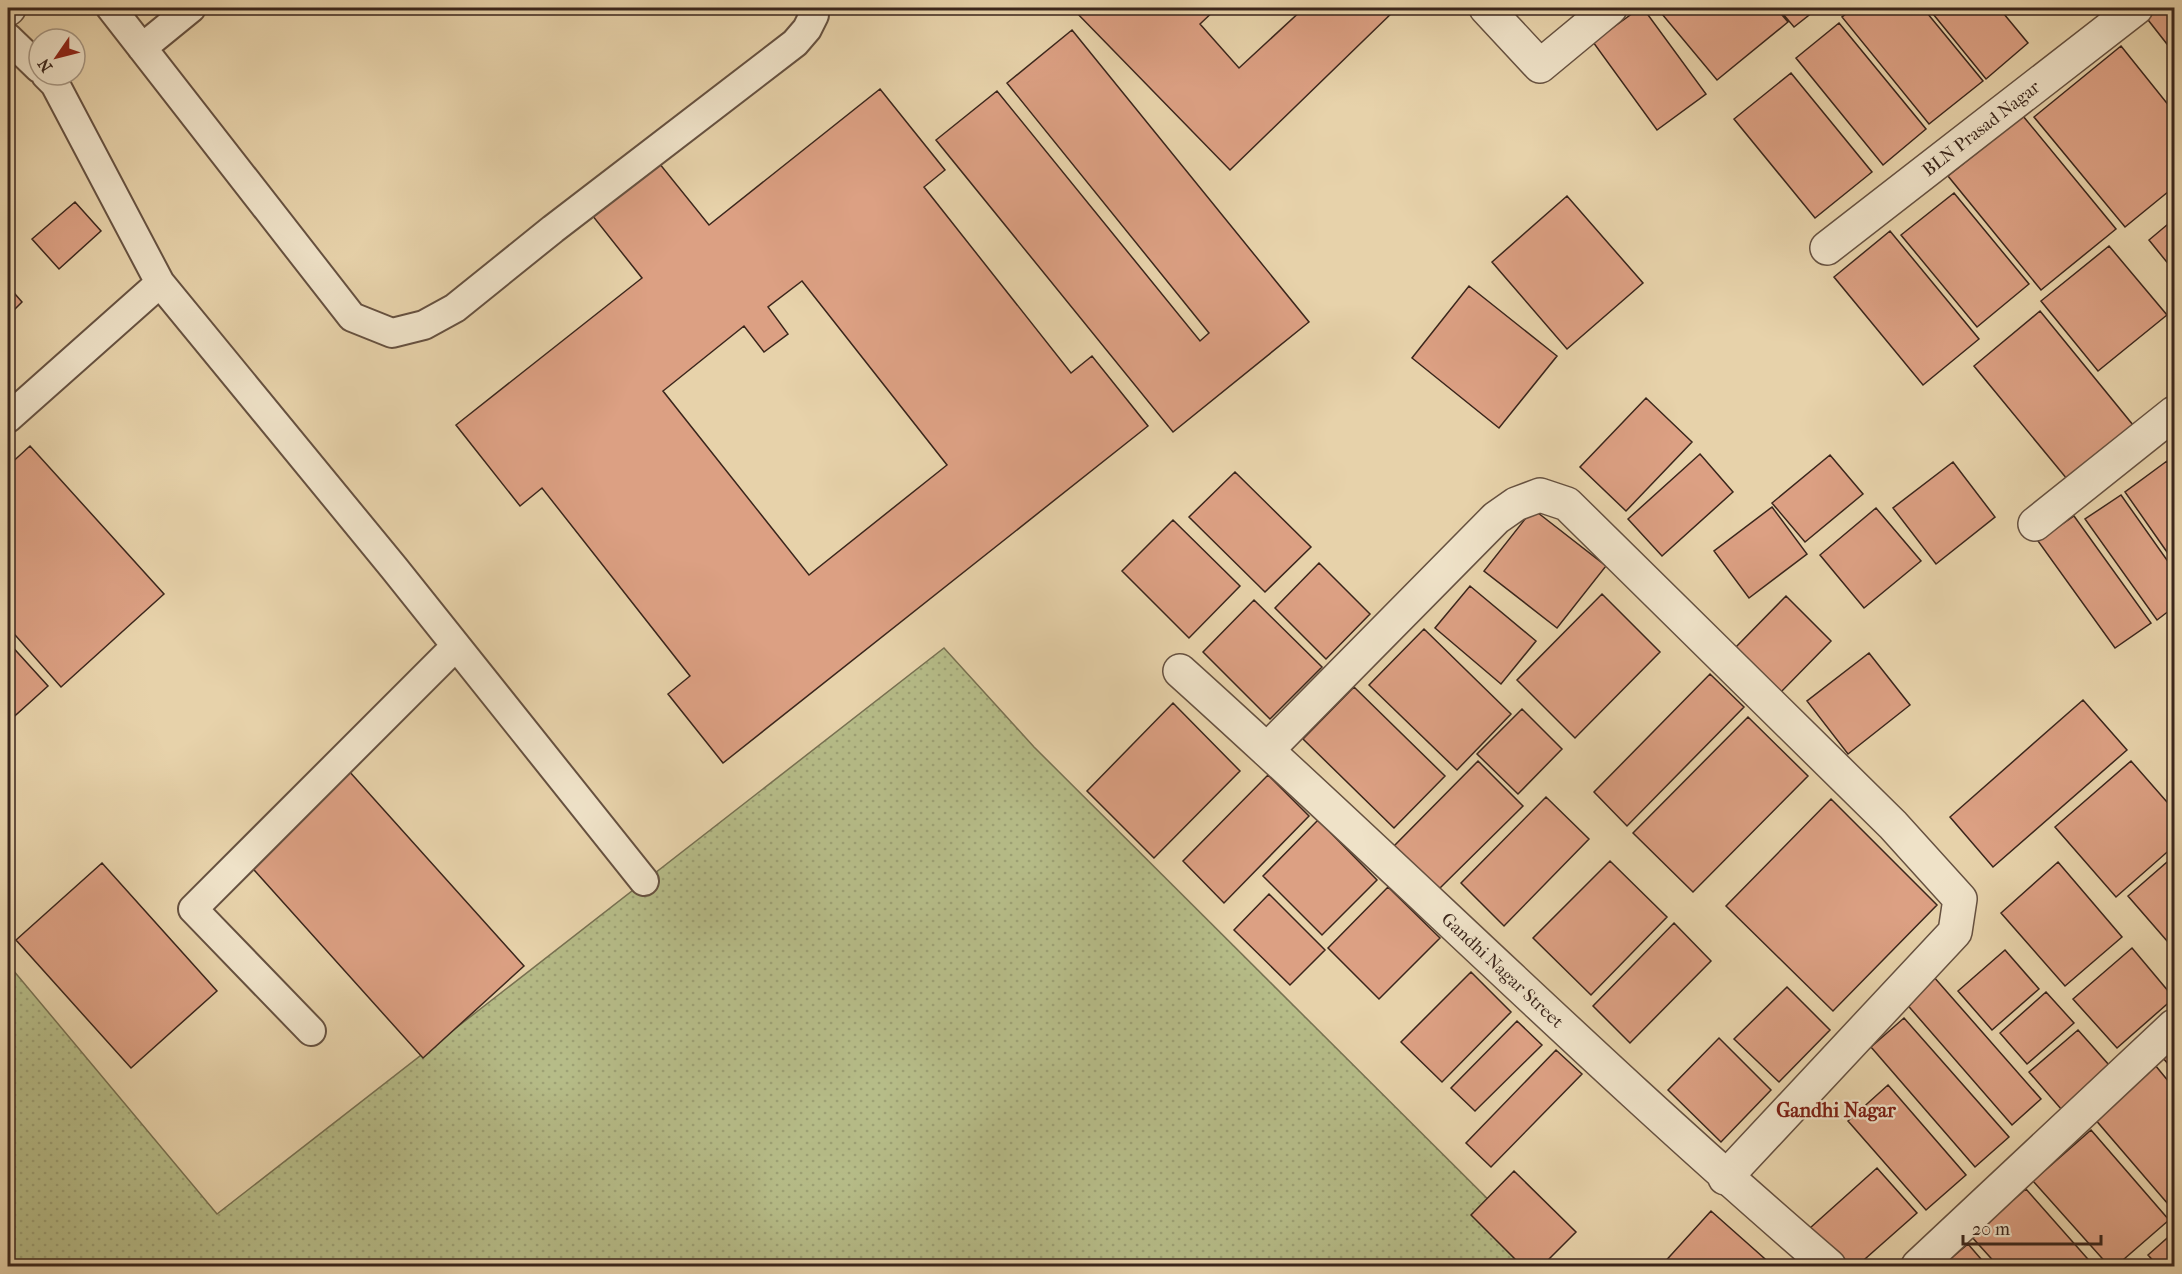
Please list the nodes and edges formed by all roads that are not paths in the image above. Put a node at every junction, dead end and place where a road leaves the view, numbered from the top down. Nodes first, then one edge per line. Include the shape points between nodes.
1 (111, 8) edge
2 (191, 8) edge
3 (812, 8) edge
4 (1486, 8) edge
5 (1610, 8) edge
6 (2136, 8) edge
7 (8, 38) edge
8 (142, 48) junction
9 (27, 56) edge
10 (57, 87) edge
11 (1827, 248) dead end
12 (160, 283) junction
13 (2175, 413) edge
14 (8, 418) edge
15 (2035, 524) dead end
16 (456, 646) junction
17 (1179, 672) dead end
18 (1267, 750) junction
19 (644, 882) dead end
20 (2175, 1026) edge
21 (310, 1031) dead end
22 (1725, 1178) junction
23 (1828, 1266) edge
24 (1918, 1266) edge

1 - 8 lane
2 - 8 lane
3 - 8 lane via 814,15 795,43 455,308 424,325 392,333 352,317
4 - 5 street via 1540,66
6 - 11 street, BLN Prasad Nagar
7 - 9 lane
10 - 12 lane
12 - 14 lane
12 - 16 lane
13 - 15 street
16 - 19 lane
16 - 21 lane via 193,909
17 - 18 street, Gandhi Nagar Street
18 - 22 street, Gandhi Nagar Street
18 - 22 street via 1496,518 1516,504 1540,495 1567,504 1893,825 1960,899 1954,932
20 - 24 street
22 - 23 street, Gandhi Nagar Street

